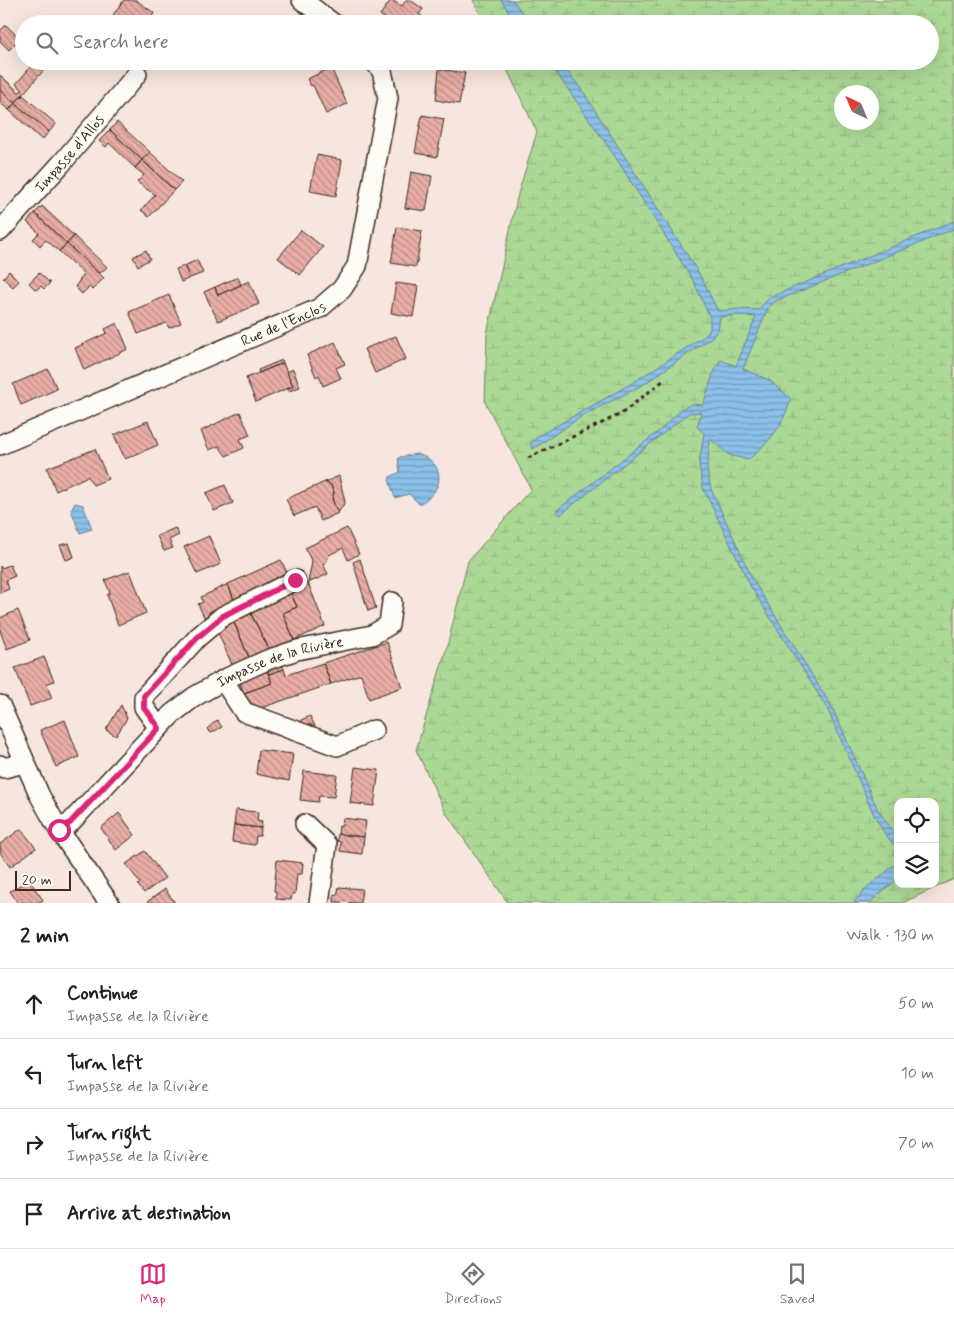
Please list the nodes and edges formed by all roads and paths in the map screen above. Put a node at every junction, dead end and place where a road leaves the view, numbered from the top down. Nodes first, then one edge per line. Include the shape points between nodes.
1 (302, 0) edge
2 (322, 15) edge
3 (381, 70) edge
4 (138, 74) dead end
5 (0, 231) edge
6 (664, 380) dead end
7 (0, 445) edge
8 (528, 458) dead end
9 (295, 580) dead end
10 (392, 602) dead end
11 (223, 680) junction
12 (0, 705) edge
13 (159, 728) junction
14 (374, 730) dead end
15 (24, 763) junction
16 (0, 765) edge
17 (305, 824) dead end
18 (59, 830) junction
19 (109, 903) edge
20 (318, 903) edge

1 - 2 street
3 - 7 street, Rue de l'Enclos via 388,98 356,266 342,289 320,308
4 - 5 street, Impasse d'Allos
6 - 8 path via 621,414
9 - 13 street via 223,616 198,637 144,696 144,707
10 - 11 street, Impasse de la Rivière via 389,626 372,635 298,650
11 - 13 street, Impasse de la Rivière via 194,697
11 - 14 street via 244,712 336,746
12 - 15 street
13 - 18 street, Impasse de la Rivière via 70,823
15 - 16 street via 4,768
15 - 18 street
17 - 20 street via 327,844
18 - 19 street

